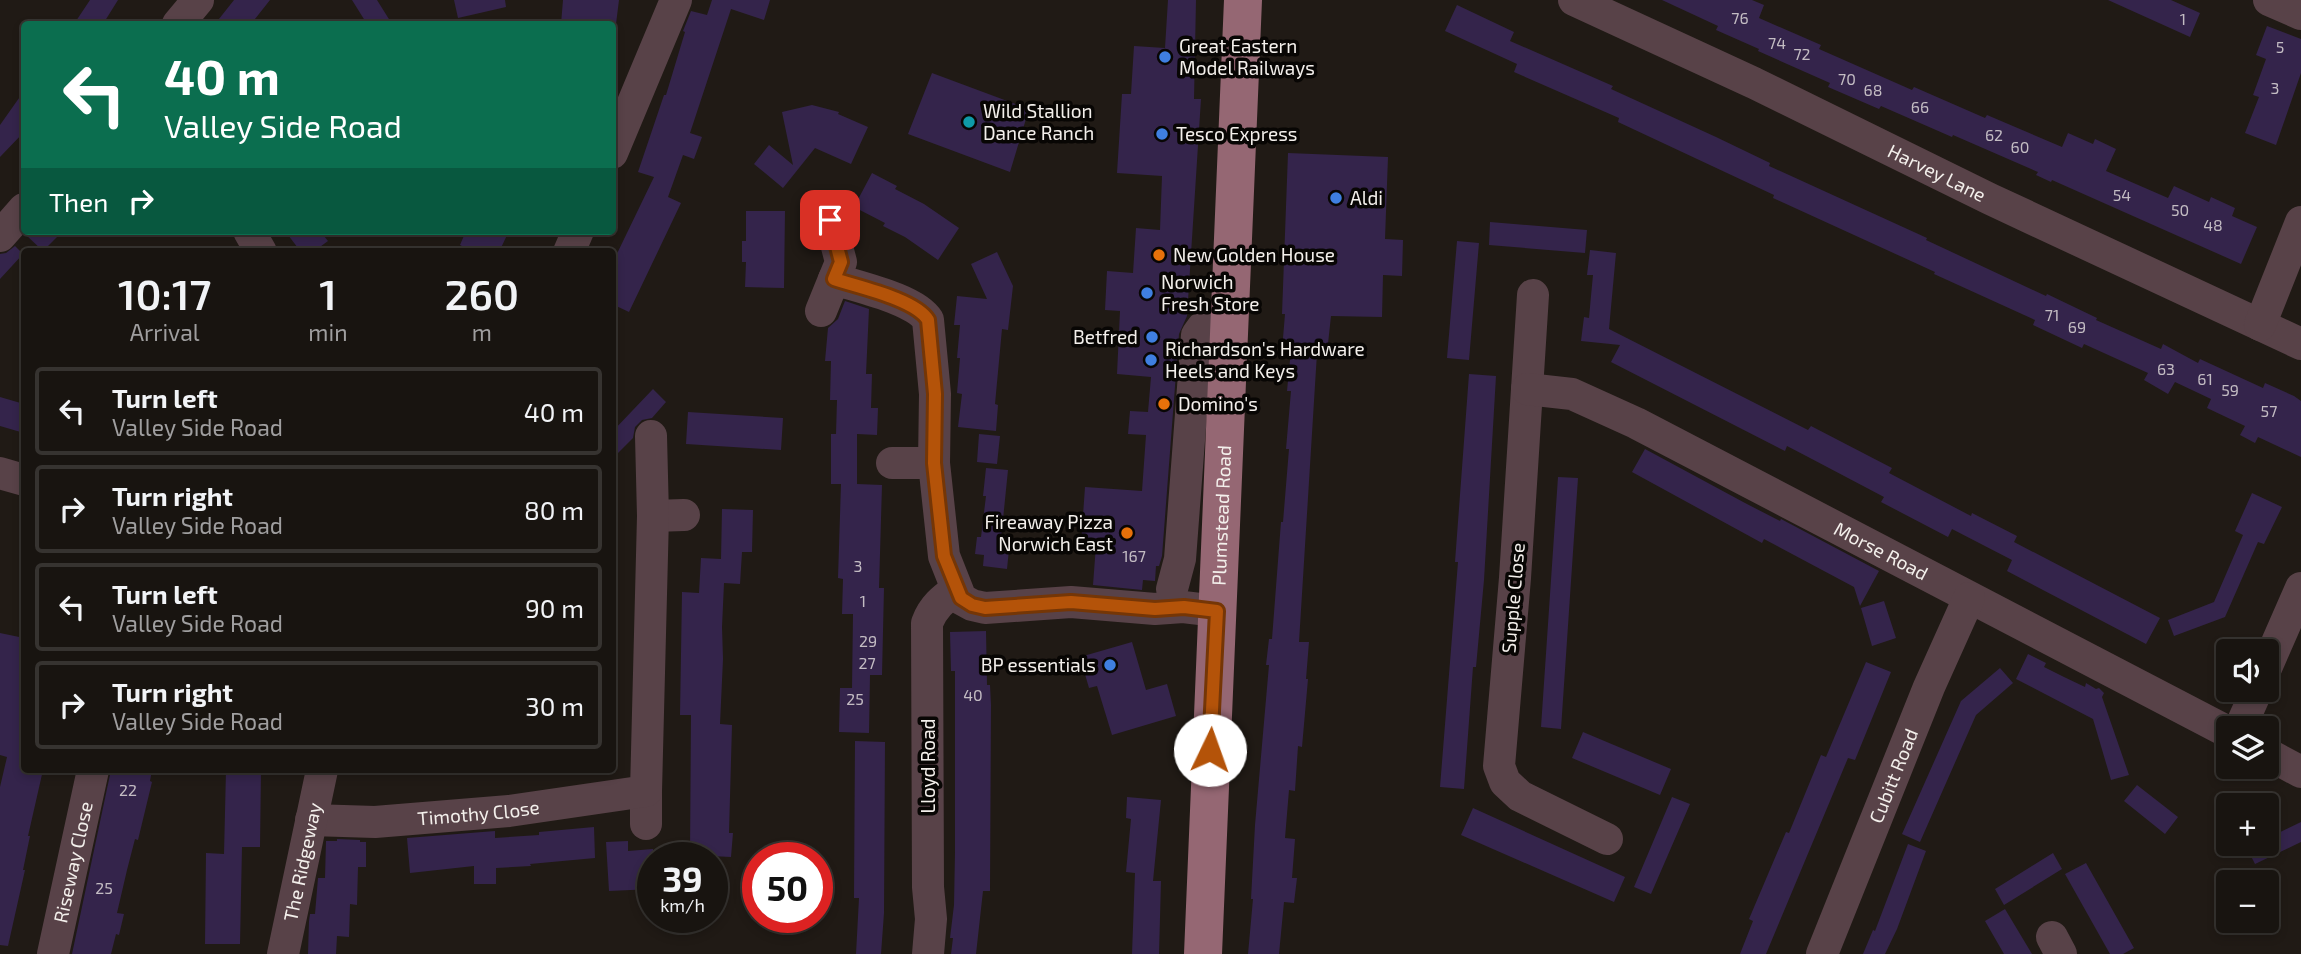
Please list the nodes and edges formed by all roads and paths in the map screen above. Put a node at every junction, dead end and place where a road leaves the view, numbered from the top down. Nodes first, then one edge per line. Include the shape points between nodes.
1 (198, 0) edge
2 (676, 0) edge
3 (1243, 0) edge
4 (1574, 0) edge
5 (2269, 0) edge
6 (2301, 14) edge
7 (180, 21) edge
8 (616, 143) edge
9 (21, 212) edge
10 (830, 220) dead end
11 (2301, 222) edge
12 (0, 236) edge
13 (834, 279) junction
14 (1533, 295) dead end
15 (821, 311) dead end
16 (2260, 325) junction
17 (1214, 332) junction
18 (2301, 344) edge
19 (1527, 389) junction
20 (651, 436) dead end
21 (892, 463) dead end
22 (934, 463) junction
23 (0, 473) edge
24 (21, 479) edge
25 (2301, 588) edge
26 (956, 590) junction
27 (1172, 590) dead end
28 (1969, 598) junction
29 (1217, 611) junction
30 (2279, 639) edge
31 (2216, 726) edge
32 (2279, 760) edge
33 (2301, 772) edge
34 (92, 773) edge
35 (322, 773) edge
36 (646, 791) junction
37 (312, 820) junction
38 (646, 824) dead end
39 (1608, 839) dead end
40 (53, 954) edge
41 (283, 954) edge
42 (928, 954) edge
43 (1203, 954) edge
44 (1822, 954) edge

1 - 7 street
2 - 8 street
3 - 17 main road, Plumstead Road
4 - 16 street, Harvey Lane
5 - 6 street
9 - 12 street
10 - 13 street via 841,262
11 - 16 street
13 - 15 street
13 - 22 street via 909,304 928,320 935,394
14 - 19 street, Supple Close
16 - 18 street, Harvey Lane
17 - 27 street, Plumstead Road
17 - 29 main road, Plumstead Road
19 - 28 street, Morse Road via 1572,394 1636,422
19 - 39 street, Supple Close via 1499,766 1505,782 1520,796
20 - 36 street via 668,516
21 - 22 street
22 - 26 street via 944,556
23 - 24 street
25 - 30 street
26 - 29 street via 972,605 985,608 1071,602
26 - 42 street, Lloyd Road via 940,601 927,623
28 - 31 street, Morse Road
28 - 44 street, Cubitt Road
29 - 43 main road, Plumstead Road
32 - 33 street
34 - 40 street, Riseway Close
35 - 37 street, The Ridgeway
36 - 37 street, Timothy Close via 509,811 375,822
36 - 38 street
37 - 41 street, The Ridgeway

